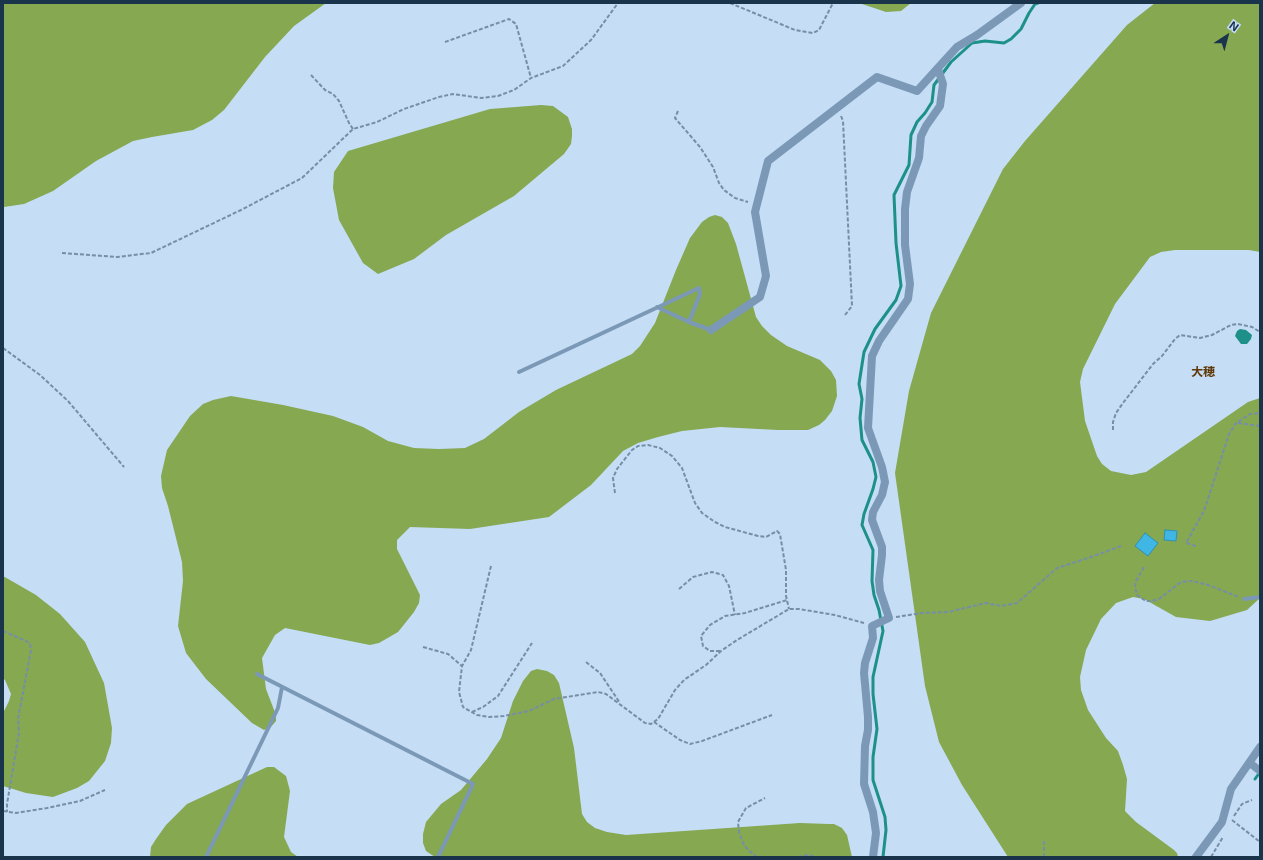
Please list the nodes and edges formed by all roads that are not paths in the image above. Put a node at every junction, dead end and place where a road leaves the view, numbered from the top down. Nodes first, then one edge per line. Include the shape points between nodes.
1 (1021, 3) edge
2 (938, 69) junction
3 (657, 307) junction
4 (689, 322) junction
5 (711, 330) joint
6 (519, 372) dead end
7 (1260, 597) edge
8 (1244, 599) road end
9 (257, 674) dead end
10 (282, 687) junction
11 (1260, 747) edge
12 (1250, 763) junction
13 (1260, 771) edge
14 (206, 857) edge
15 (438, 857) edge
16 (873, 857) edge
17 (1196, 857) edge

1 - 2 street via 956,47
2 - 5 street via 917,91 877,77 768,161 755,212 766,276 760,297
2 - 16 street via 943,84 940,106 921,136 919,158 907,192 905,209 910,284 908,299 879,341 872,356 868,428 885,482 872,520 882,547 880,591 889,618 872,626 873,638 864,673 868,717 864,784 873,812 876,833
3 - 4 lane
3 - 4 lane via 699,288 700,294
3 - 6 lane
4 - 5 lane
7 - 8 lane
9 - 10 lane
10 - 14 lane via 278,708
10 - 15 lane via 473,784
11 - 12 street
12 - 13 street
12 - 17 street via 1231,790 1222,822

